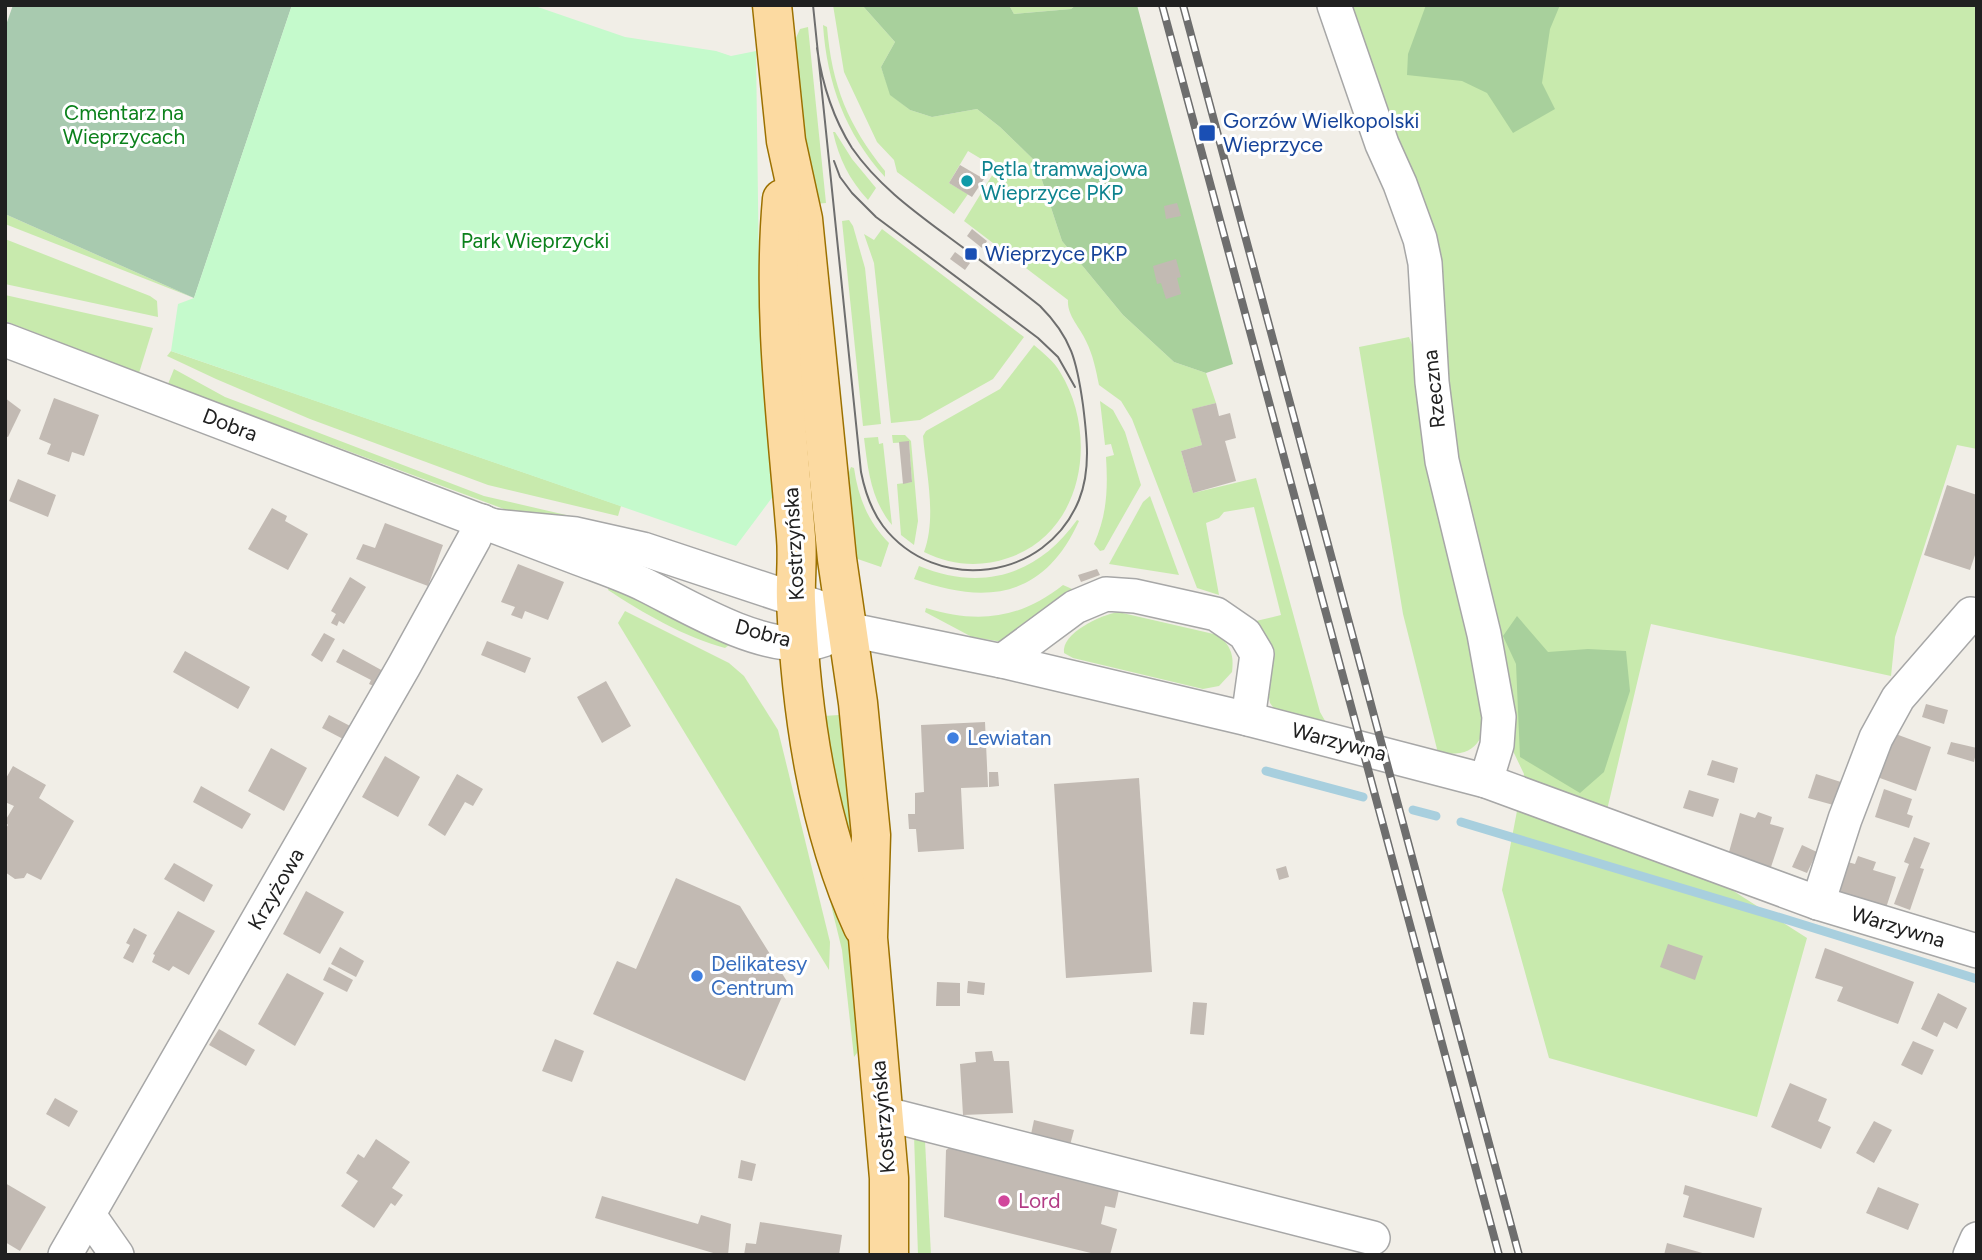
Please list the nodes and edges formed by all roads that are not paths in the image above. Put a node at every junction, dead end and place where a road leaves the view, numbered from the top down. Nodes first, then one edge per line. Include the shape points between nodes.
1 (772, 5) edge
2 (1334, 5) edge
3 (786, 141) junction
4 (5, 340) edge
5 (488, 523) junction
6 (796, 600) junction
7 (1971, 614) dead end
8 (845, 629) junction
9 (800, 643) junction
10 (1002, 661) junction
11 (1248, 719) junction
12 (1486, 781) junction
13 (1818, 902) junction
14 (868, 938) junction
15 (1977, 951) edge
16 (882, 1113) junction
17 (89, 1215) junction
18 (1373, 1238) dead end
19 (1977, 1239) edge
20 (65, 1255) edge
21 (117, 1255) edge
22 (888, 1255) edge
23 (1970, 1255) edge

1 - 3 main road, Kostrzyńska
2 - 12 street, Rzeczna via 1425,263 1430,359 1443,461 1499,717 1497,745
3 - 6 main road, Kostrzyńska via 779,326 797,546
3 - 8 main road, Kostrzyńska via 803,219
4 - 5 street, Dobra
5 - 6 street, Dobra via 576,534 642,549
5 - 9 street, Dobra via 642,583 738,628
5 - 17 street, Krzyżowa via 474,540
6 - 8 street, Dobra via 818,607
6 - 9 main road, Kostrzyńska
7 - 13 street via 1898,698 1876,737
8 - 9 street, Dobra via 823,641
8 - 10 street, Warzywna
8 - 14 main road, Kostrzyńska via 858,703 871,835
9 - 14 main road, Kostrzyńska via 820,792 844,886
10 - 11 street, Warzywna
10 - 11 street via 1076,607 1106,594 1216,614 1245,634 1257,654
11 - 12 street, Warzywna
12 - 13 street, Warzywna
13 - 15 street, Warzywna
14 - 16 main road, Kostrzyńska
16 - 18 street
16 - 22 main road, Kostrzyńska via 889,1178
17 - 20 street, Krzyżowa
17 - 21 street
19 - 23 street

